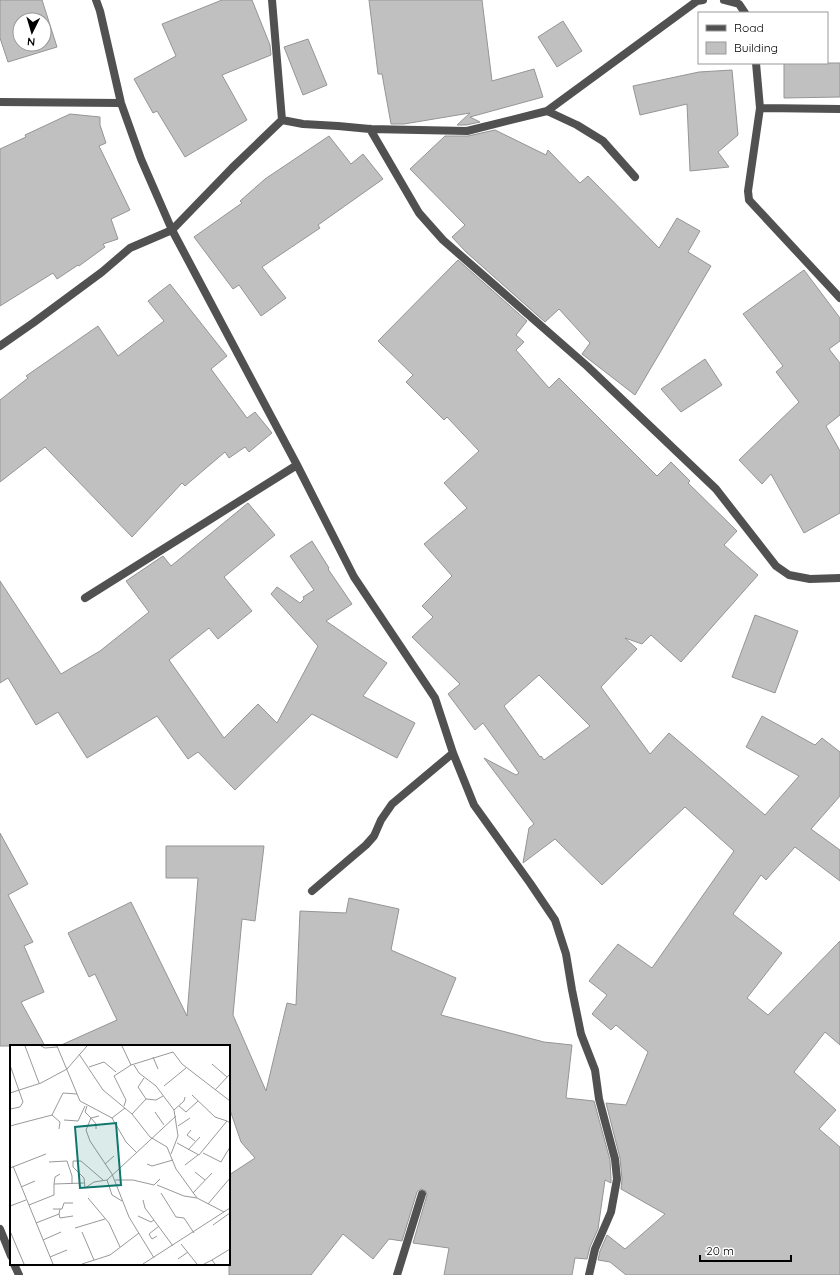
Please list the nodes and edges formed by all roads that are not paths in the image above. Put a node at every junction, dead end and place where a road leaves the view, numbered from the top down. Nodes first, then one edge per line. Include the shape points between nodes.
1 (96, 0) edge
2 (272, 0) edge
3 (703, 0) edge
4 (724, 0) edge
5 (744, 12) edge
6 (756, 64) edge
7 (0, 102) edge
8 (121, 103) junction
9 (760, 108) junction
10 (840, 109) edge
11 (547, 111) junction
12 (282, 120) junction
13 (370, 129) junction
14 (635, 177) dead end
15 (172, 230) junction
16 (840, 298) edge
17 (0, 346) edge
18 (297, 465) junction
19 (840, 578) edge
20 (85, 598) dead end
21 (453, 753) junction
22 (312, 891) dead end
23 (422, 1194) dead end
24 (0, 1229) edge
25 (10, 1254) edge
26 (14, 1265) edge
27 (19, 1275) edge
28 (396, 1275) edge
29 (589, 1275) edge

1 - 8 street
2 - 12 street
3 - 11 street via 697,1
4 - 5 street via 739,4
6 - 9 street
7 - 8 street
8 - 15 street via 141,159
9 - 10 street
9 - 16 street via 748,191 749,200
11 - 13 street via 468,131
11 - 14 street via 603,141
12 - 13 street
12 - 15 street
13 - 19 street via 419,213 443,240 587,366 716,489 776,566 789,575 810,580
15 - 17 street via 130,248 102,272
15 - 18 street
18 - 20 street
18 - 21 street via 354,577 435,698
21 - 22 street via 392,804 366,845
21 - 29 street via 474,805 555,920 566,954 580,1034 594,1070 615,1159 617,1179 611,1212 595,1249
23 - 28 street
24 - 25 street
26 - 27 street

